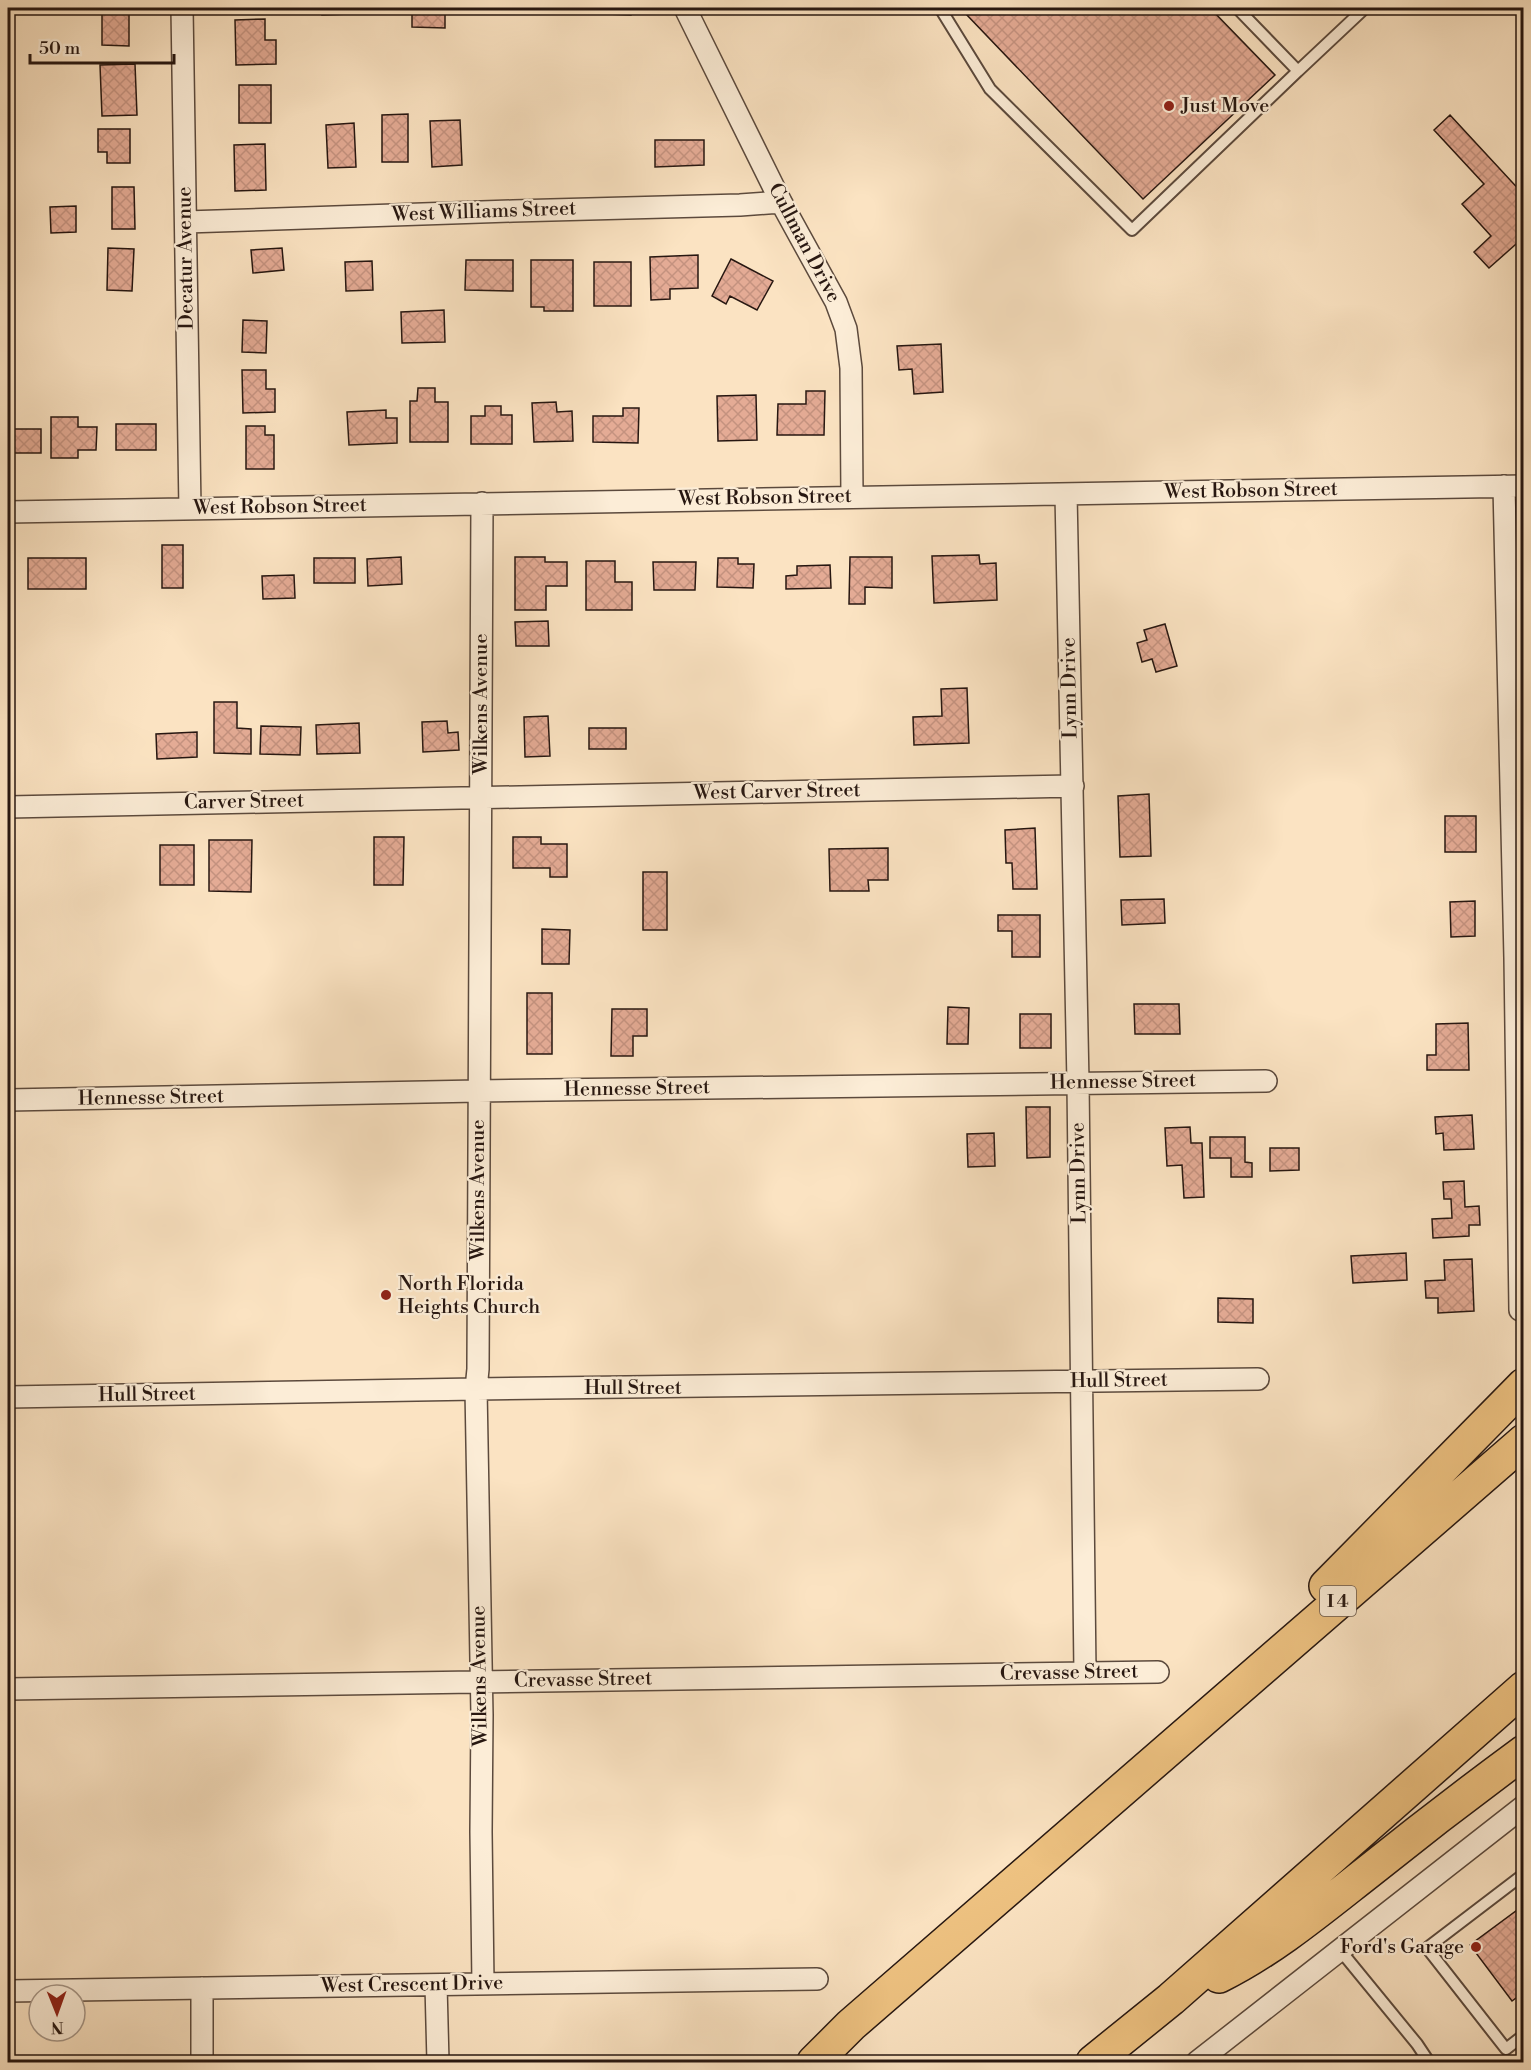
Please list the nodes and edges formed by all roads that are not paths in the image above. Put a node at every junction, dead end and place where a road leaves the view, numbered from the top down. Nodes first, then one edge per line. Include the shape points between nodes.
1 (182, 8) edge
2 (685, 8) edge
3 (940, 8) edge
4 (1237, 8) edge
5 (1365, 8) edge
6 (1298, 71) junction
7 (781, 202) junction
8 (186, 222) junction
9 (1514, 486) edge
10 (1066, 494) junction
11 (852, 497) junction
12 (482, 503) junction
13 (190, 509) junction
14 (8, 512) edge
15 (1516, 720) edge
16 (1072, 786) junction
17 (481, 797) junction
18 (8, 807) edge
19 (1519, 958) edge
20 (1266, 1081) dead end
21 (1078, 1083) junction
22 (478, 1091) junction
23 (8, 1100) edge
24 (1520, 1310) dead end
25 (1258, 1379) dead end
26 (1082, 1381) junction
27 (1524, 1385) edge
28 (476, 1389) junction
29 (8, 1397) edge
30 (1524, 1441) edge
31 (1086, 1672) junction
32 (1158, 1672) dead end
33 (481, 1682) junction
34 (1524, 1688) edge
35 (8, 1689) edge
36 (1524, 1752) edge
37 (1152, 1762) junction
38 (1524, 1806) edge
39 (1524, 1874) edge
40 (1340, 1950) junction
41 (817, 1979) dead end
42 (483, 1984) junction
43 (436, 1985) junction
44 (202, 1988) junction
45 (8, 1991) edge
46 (1171, 1999) junction
47 (1524, 2035) edge
48 (202, 2062) edge
49 (438, 2062) edge
50 (814, 2062) edge
51 (1093, 2062) edge
52 (1197, 2062) edge
53 (1429, 2062) edge

1 - 8 street, Decatur Avenue
2 - 7 street, Cullman Drive
3 - 6 lane via 990,88 1132,230
4 - 6 lane
5 - 6 lane
7 - 8 street, West Williams Street
7 - 11 street, Cullman Drive via 836,302 846,329 851,368
8 - 13 street, Decatur Avenue
9 - 10 street, West Robson Street
9 - 15 street
10 - 11 street, West Robson Street
10 - 16 street, Lynn Drive
11 - 12 street, West Robson Street
12 - 13 street, West Robson Street
12 - 17 street, Wilkens Avenue
13 - 14 street, West Robson Street
15 - 19 street
16 - 17 street, West Carver Street
16 - 21 street, Lynn Drive
17 - 18 street, Carver Street
17 - 22 street, Wilkens Avenue
19 - 24 street
20 - 21 street, Hennesse Street
21 - 22 street, Hennesse Street
21 - 26 street, Lynn Drive
22 - 23 street, Hennesse Street
22 - 28 street, Wilkens Avenue
25 - 26 street, Hull Street
26 - 28 street, Hull Street
26 - 31 street, Lynn Drive
27 - 37 highway
28 - 29 street, Hull Street
28 - 33 street, Wilkens Avenue
30 - 37 highway, I 4
31 - 32 street, Crevasse Street
31 - 33 street, Crevasse Street
33 - 35 street, Crevasse Street
33 - 42 street, Wilkens Avenue
34 - 46 highway
36 - 46 highway via 1324,1907 1241,1965
37 - 50 highway, I 4 via 860,2017
38 - 40 street
39 - 47 lane via 1427,1948 1506,2049
40 - 52 street
40 - 53 lane
41 - 42 street, West Crescent Drive
42 - 43 street, West Crescent Drive
43 - 44 street, West Crescent Drive
43 - 49 street
44 - 45 street, West Crescent Drive
44 - 48 street
46 - 51 highway

